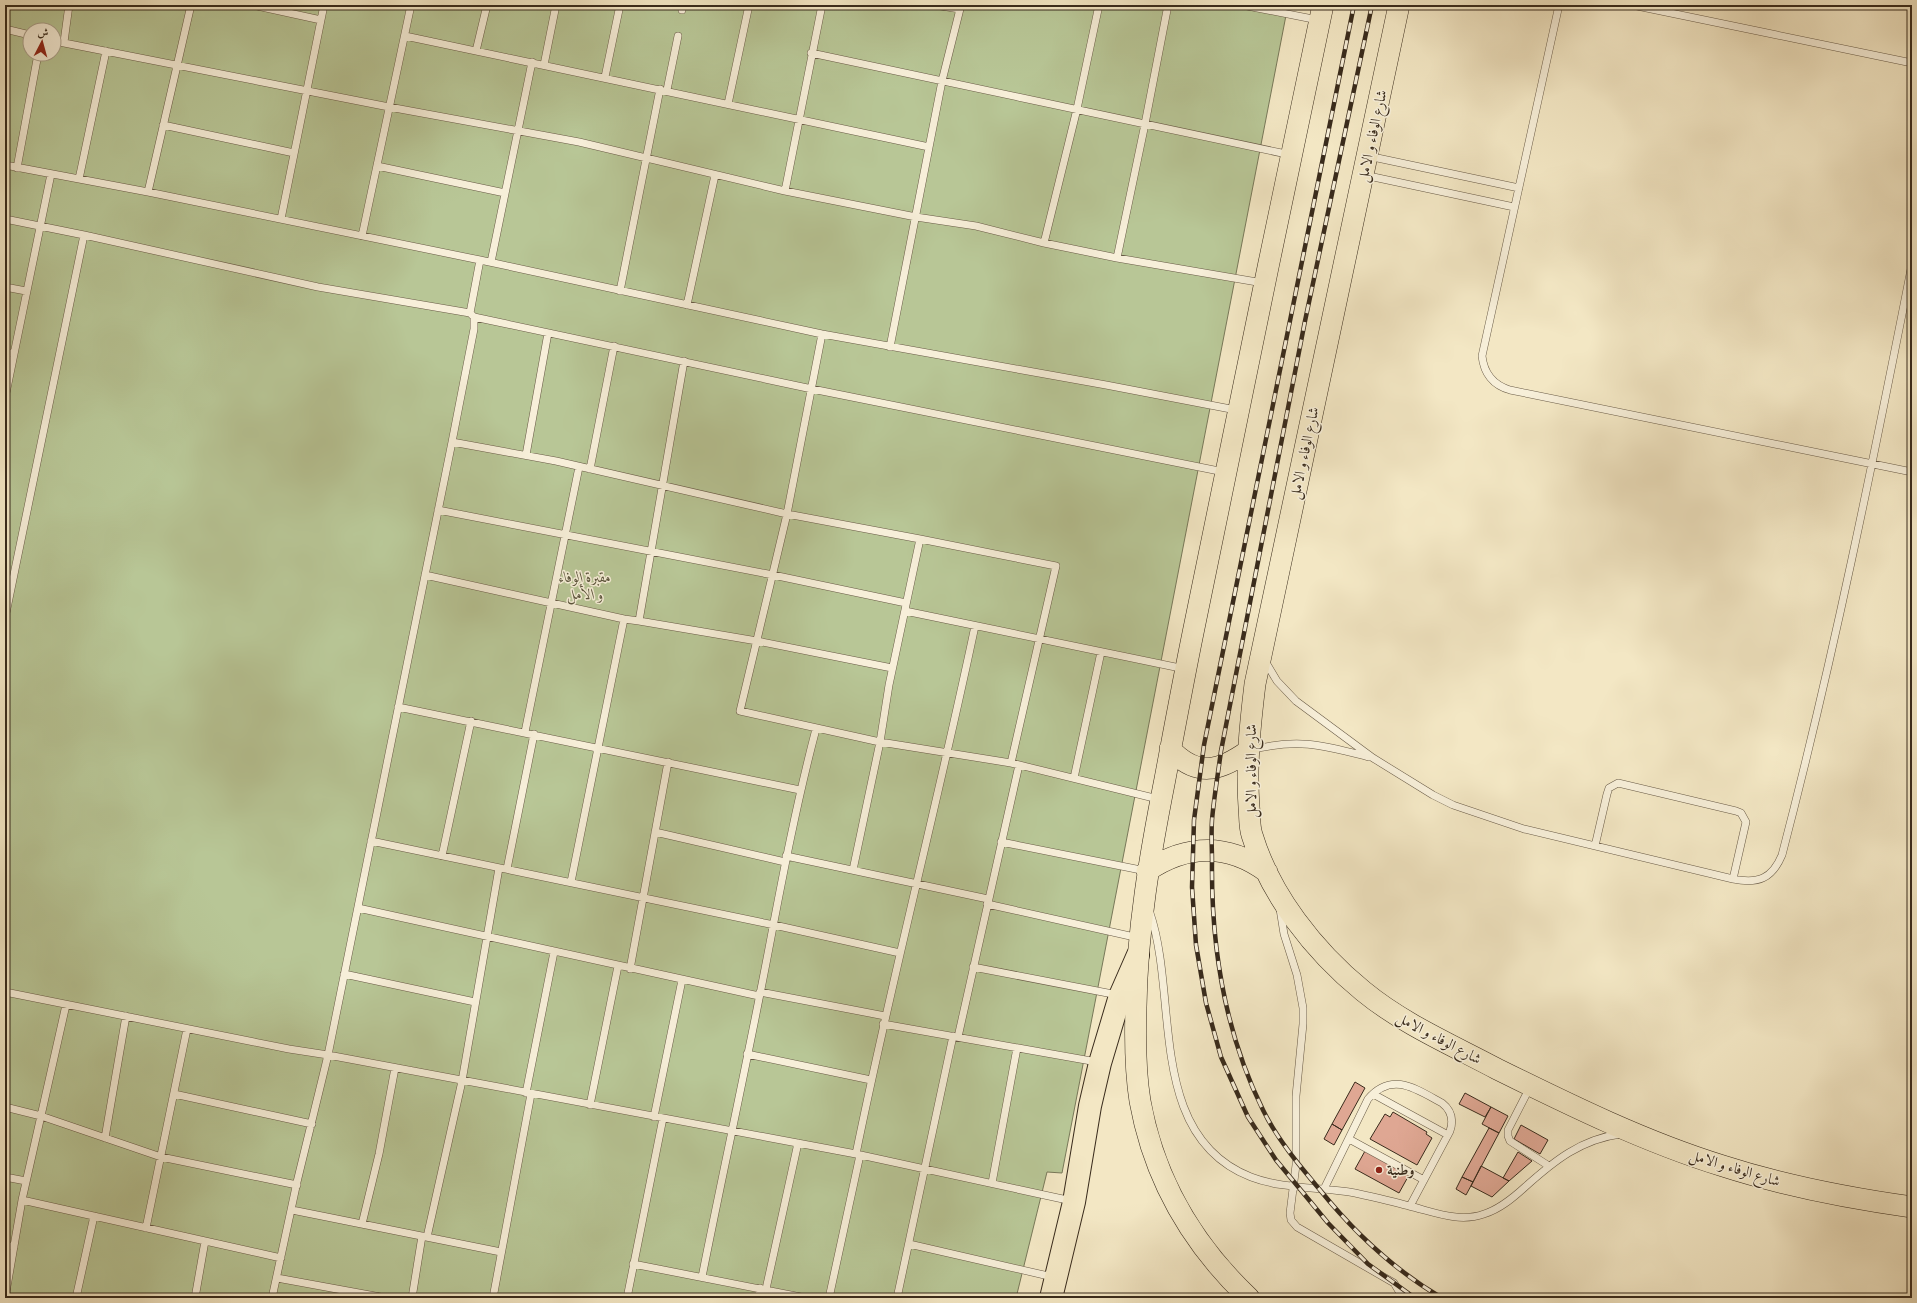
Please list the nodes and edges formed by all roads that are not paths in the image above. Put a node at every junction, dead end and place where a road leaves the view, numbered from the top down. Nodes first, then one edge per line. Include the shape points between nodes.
1 (69, 5) edge
2 (191, 5) edge
3 (252, 5) edge
4 (324, 5) edge
5 (411, 5) edge
6 (487, 5) edge
7 (556, 5) edge
8 (620, 5) edge
9 (749, 5) edge
10 (822, 5) edge
11 (934, 5) edge
12 (1099, 5) edge
13 (1168, 5) edge
14 (1242, 5) edge
15 (1399, 5) edge
16 (1559, 5) edge
17 (1632, 5) edge
18 (960, 7) edge
19 (1667, 9) edge
20 (1322, 13) edge
21 (320, 20) junction
22 (5, 29) edge
23 (22, 33) edge
24 (405, 36) junction
25 (678, 36) dead end
26 (64, 42) joint
27 (106, 51) junction
28 (476, 51) junction
29 (812, 53) junction
30 (37, 62) edge
31 (532, 62) junction
32 (1912, 63) edge
33 (177, 64) junction
34 (544, 65) junction
35 (605, 77) junction
36 (942, 81) junction
37 (307, 90) junction
38 (663, 90) junction
39 (728, 104) junction
40 (389, 107) junction
41 (1077, 109) junction
42 (798, 119) junction
43 (1146, 124) junction
44 (163, 125) junction
45 (517, 131) junction
46 (929, 147) junction
47 (294, 153) junction
48 (645, 156) junction
49 (1292, 156) junction
50 (5, 165) edge
51 (1366, 165) junction
52 (377, 166) junction
53 (17, 168) junction
54 (51, 174) junction
55 (715, 175) junction
56 (79, 179) junction
57 (1519, 188) junction
58 (785, 191) junction
59 (148, 192) junction
60 (505, 193) junction
61 (1514, 207) junction
62 (916, 216) junction
63 (5, 219) edge
64 (281, 219) junction
65 (41, 225) junction
66 (84, 235) junction
67 (362, 236) junction
68 (1044, 243) junction
69 (1117, 258) junction
70 (480, 260) junction
71 (491, 262) junction
72 (1912, 264) edge
73 (1265, 283) junction
74 (5, 287) edge
75 (26, 291) junction
76 (620, 291) junction
77 (687, 305) junction
78 (472, 315) junction
79 (548, 333) junction
80 (822, 334) junction
81 (614, 346) junction
82 (890, 347) junction
83 (5, 352) edge
84 (14, 354) junction
85 (684, 361) junction
86 (812, 389) junction
87 (5, 398) edge
88 (1238, 411) junction
89 (452, 442) junction
90 (526, 456) junction
91 (1872, 464) junction
92 (579, 467) junction
93 (590, 469) junction
94 (1226, 472) junction
95 (1912, 472) edge
96 (662, 486) junction
97 (438, 510) junction
98 (787, 514) junction
99 (566, 535) junction
100 (920, 539) junction
101 (651, 551) junction
102 (425, 575) junction
103 (773, 575) junction
104 (553, 603) junction
105 (906, 603) junction
106 (904, 611) junction
107 (5, 618) edge
108 (624, 619) junction
109 (639, 622) junction
110 (975, 626) junction
111 (1040, 639) junction
112 (757, 641) junction
113 (1261, 650) junction
114 (1101, 652) junction
115 (892, 668) junction
116 (1186, 669) junction
117 (398, 707) junction
118 (471, 721) junction
119 (816, 729) junction
120 (525, 732) junction
121 (534, 734) junction
122 (880, 742) junction
123 (599, 747) junction
124 (1170, 748) junction
125 (1248, 751) junction
126 (948, 753) junction
127 (1373, 758) junction
128 (668, 762) junction
129 (1015, 764) junction
130 (1074, 778) junction
131 (800, 790) junction
132 (1161, 799) junction
133 (655, 832) junction
134 (371, 841) junction
135 (1001, 842) junction
136 (1595, 846) junction
137 (442, 856) junction
138 (786, 859) junction
139 (499, 868) junction
140 (507, 869) junction
141 (853, 870) junction
142 (1147, 871) junction
143 (1267, 872) junction
144 (1733, 879) junction
145 (571, 882) junction
146 (917, 884) junction
147 (1280, 894) junction
148 (644, 898) junction
149 (1144, 898) junction
150 (987, 902) junction
151 (358, 908) junction
152 (774, 925) junction
153 (486, 936) junction
154 (1139, 946) junction
155 (554, 952) junction
156 (900, 953) junction
157 (618, 966) junction
158 (973, 967) junction
159 (630, 969) junction
160 (344, 974) junction
161 (682, 980) junction
162 (5, 992) edge
163 (760, 994) junction
164 (1120, 996) junction
165 (475, 1002) junction
166 (66, 1005) junction
167 (126, 1016) junction
168 (884, 1020) junction
169 (187, 1029) junction
170 (956, 1037) junction
171 (1017, 1048) junction
172 (748, 1054) junction
173 (328, 1055) junction
174 (1100, 1063) junction
175 (395, 1068) junction
176 (871, 1080) junction
177 (462, 1081) junction
178 (1531, 1085) junction
179 (174, 1094) junction
180 (529, 1094) junction
181 (1373, 1094) junction
182 (590, 1105) junction
183 (5, 1106) edge
184 (41, 1116) junction
185 (654, 1117) junction
186 (663, 1118) junction
187 (312, 1124) junction
188 (731, 1131) junction
189 (1635, 1134) junction
190 (1448, 1135) junction
191 (104, 1138) junction
192 (1349, 1139) junction
193 (798, 1144) junction
194 (858, 1155) junction
195 (160, 1157) junction
196 (1549, 1166) junction
197 (925, 1169) junction
198 (5, 1177) edge
199 (1424, 1180) junction
200 (26, 1181) junction
201 (992, 1183) junction
202 (296, 1185) junction
203 (1295, 1185) junction
204 (1324, 1189) junction
205 (22, 1200) junction
206 (1074, 1202) junction
207 (1410, 1206) junction
208 (1912, 1207) edge
209 (292, 1210) junction
210 (94, 1216) junction
211 (362, 1224) junction
212 (146, 1228) junction
213 (425, 1237) junction
214 (205, 1241) junction
215 (909, 1244) junction
216 (5, 1245) edge
217 (14, 1247) junction
218 (501, 1252) junction
219 (281, 1258) junction
220 (633, 1264) junction
221 (702, 1277) junction
222 (1057, 1277) junction
223 (277, 1278) junction
224 (763, 1289) junction
225 (5, 1298) edge
226 (76, 1298) edge
227 (195, 1298) edge
228 (272, 1298) edge
229 (386, 1298) edge
230 (412, 1298) edge
231 (493, 1298) edge
232 (628, 1298) edge
233 (758, 1298) edge
234 (806, 1298) edge
235 (829, 1298) edge
236 (897, 1298) edge
237 (1051, 1298) edge
238 (1249, 1298) edge
239 (1403, 1298) edge

1 - 26 lane
2 - 33 lane
3 - 21 lane
4 - 21 lane
5 - 24 lane
6 - 28 lane
7 - 34 lane
8 - 35 lane
9 - 39 lane
10 - 29 lane
11 - 18 lane
12 - 41 lane
13 - 43 lane
14 - 20 lane
15 - 51 main road, شارع الوفاء و الامل
16 - 57 lane
17 - 19 lane
18 - 36 lane
19 - 32 lane
20 - 49 main road
21 - 37 lane
22 - 23 lane
24 - 28 lane
24 - 40 lane
25 - 38 lane
26 - 27 lane
27 - 33 lane
27 - 56 lane
28 - 31 lane
29 - 36 lane
29 - 42 lane
30 - 53 lane
31 - 34 lane
31 - 45 lane
33 - 37 lane
33 - 44 lane
34 - 35 lane
35 - 38 lane
36 - 41 lane
36 - 46 lane
37 - 40 lane
37 - 47 lane
38 - 39 lane
38 - 48 lane
39 - 42 lane
40 - 45 lane
40 - 52 lane
41 - 43 lane
41 - 68 lane
42 - 46 lane
42 - 58 lane
43 - 49 lane
43 - 69 lane
44 - 47 lane
44 - 59 lane
45 - 48 lane
45 - 60 lane
46 - 62 lane
47 - 64 lane
48 - 55 lane
48 - 76 lane
49 - 73 main road
50 - 53 lane
51 - 57 lane
51 - 61 lane
51 - 113 main road, شارع الوفاء و الامل
52 - 60 lane
52 - 67 lane
53 - 54 lane
54 - 56 lane
54 - 65 lane
55 - 58 lane
55 - 77 lane
56 - 59 lane
57 - 61 lane
58 - 62 lane
59 - 64 lane
60 - 71 lane
61 - 91 lane via 1482,356 1486,371 1496,384 1510,390
62 - 68 lane via 976,226
62 - 82 lane
63 - 65 lane
64 - 67 lane
65 - 66 lane
65 - 75 lane
66 - 78 lane via 318,287
66 - 107 lane
67 - 70 lane
68 - 69 lane
69 - 73 lane
70 - 71 lane
70 - 78 lane
71 - 76 lane
72 - 91 lane
73 - 88 main road
74 - 75 lane
75 - 84 lane
76 - 77 lane
77 - 80 lane
78 - 79 lane
78 - 89 lane via 471,348
79 - 81 lane
79 - 90 lane
80 - 82 lane
80 - 86 lane
81 - 85 lane
81 - 93 lane
82 - 88 lane
83 - 84 lane
84 - 87 lane
85 - 86 lane
85 - 96 lane
86 - 94 lane
86 - 98 lane
88 - 94 main road
89 - 90 lane
89 - 97 lane
90 - 92 lane
91 - 95 lane
91 - 144 lane via 1805,766 1782,855 1777,866 1768,875 1745,882
92 - 93 lane
92 - 99 lane
93 - 96 lane
94 - 116 main road
96 - 98 lane
96 - 101 lane
97 - 99 lane
97 - 102 lane
98 - 100 lane
98 - 103 lane
99 - 101 lane
99 - 104 lane
100 - 105 lane
100 - 111 lane via 1056,566
101 - 103 lane
101 - 109 lane
102 - 104 lane
102 - 117 lane
103 - 105 lane
103 - 112 lane
104 - 108 lane
104 - 120 lane
105 - 106 lane
106 - 110 lane
106 - 115 lane
108 - 109 lane
108 - 123 lane
109 - 112 lane
110 - 111 lane
110 - 126 lane
111 - 114 lane
111 - 129 lane
112 - 115 lane
112 - 119 lane via 740,711
113 - 125 main road, شارع الوفاء و الامل
113 - 127 lane via 1270,670 1285,691
114 - 116 lane
114 - 130 lane
115 - 122 lane
116 - 124 main road
117 - 118 lane
117 - 134 lane
118 - 120 lane
118 - 137 lane
119 - 122 lane
119 - 131 lane
120 - 121 lane
121 - 123 lane
121 - 140 lane
122 - 126 lane
122 - 141 lane
123 - 128 lane
123 - 145 lane
124 - 125 main road via 1184,761 1210,768 1228,764
124 - 132 main road
125 - 127 lane via 1285,743 1303,743 1340,748
125 - 143 main road, شارع الوفاء و الامل via 1251,832
126 - 129 lane
126 - 146 lane
127 - 136 lane via 1453,805 1524,829
128 - 131 lane
128 - 133 lane
129 - 130 lane
129 - 135 lane
130 - 132 lane
131 - 138 lane
132 - 142 main road
133 - 138 lane
133 - 148 lane
134 - 137 lane
134 - 151 lane
135 - 142 lane
135 - 150 lane
136 - 144 lane
136 - 144 lane via 1607,794 1613,785 1618,783 1736,811 1741,813 1746,822
137 - 139 lane
138 - 141 lane
138 - 152 lane
139 - 140 lane
139 - 153 lane
140 - 145 lane
141 - 146 lane
142 - 143 main road via 1176,856 1208,850 1233,854 1251,861
142 - 149 main road
143 - 147 main road, شارع الوفاء و الامل
145 - 148 lane
146 - 150 lane
146 - 156 lane
147 - 178 main road, شارع الوفاء و الامل via 1312,941 1363,991 1406,1021
147 - 203 lane via 1284,934 1298,980 1303,1008 1296,1096
148 - 152 lane
148 - 159 lane
149 - 154 main road
149 - 203 lane via 1159,946 1168,1036 1179,1091 1188,1119 1204,1144 1226,1164 1266,1182
150 - 154 lane
150 - 158 lane
151 - 153 lane
151 - 160 lane
152 - 156 lane
152 - 163 lane
153 - 155 lane
153 - 165 lane
154 - 164 highway
154 - 238 main road via 1135,1022 1136,1068 1139,1098 1153,1153 1174,1203 1191,1231 1210,1257
155 - 157 lane
155 - 180 lane
156 - 168 lane
157 - 159 lane
157 - 182 lane
158 - 164 lane
158 - 170 lane
159 - 161 lane
160 - 165 lane
160 - 173 lane
161 - 163 lane
161 - 185 lane
162 - 166 lane
163 - 168 lane
163 - 172 lane
164 - 174 highway
165 - 177 lane
166 - 167 lane
166 - 184 lane
167 - 169 lane
167 - 191 lane
168 - 170 lane
168 - 176 lane
169 - 173 lane
169 - 179 lane
170 - 171 lane
170 - 197 lane
171 - 174 lane
171 - 201 lane
172 - 176 lane
172 - 188 lane
173 - 175 lane
173 - 187 lane
174 - 206 highway
175 - 177 lane
175 - 211 lane via 379,1154
176 - 194 lane
177 - 180 lane
177 - 213 lane
178 - 189 main road, شارع الوفاء و الامل
178 - 196 lane via 1508,1130 1508,1136 1510,1141
179 - 187 lane
179 - 195 lane
180 - 182 lane
180 - 218 lane
181 - 190 lane
181 - 190 lane via 1385,1087 1399,1084 1436,1100 1450,1112 1452,1124
181 - 192 lane
182 - 185 lane
183 - 184 lane
184 - 191 lane
184 - 200 lane
185 - 186 lane
186 - 188 lane
186 - 220 lane
187 - 202 lane
188 - 193 lane
188 - 221 lane
189 - 196 lane via 1620,1134 1589,1141
189 - 208 main road, شارع الوفاء و الامل via 1706,1161 1765,1179 1854,1199
190 - 199 lane
191 - 195 lane
192 - 199 lane
192 - 204 lane
193 - 194 lane
193 - 224 lane
194 - 197 lane
194 - 235 lane
195 - 202 lane
195 - 212 lane
196 - 207 lane via 1510,1200 1485,1214 1457,1218
197 - 201 lane
197 - 215 lane
198 - 200 lane
199 - 207 lane
200 - 205 lane
201 - 206 lane
202 - 209 lane
203 - 204 lane
203 - 239 lane via 1290,1217 1293,1224 1394,1283
204 - 207 lane
205 - 210 lane
205 - 217 lane
206 - 222 highway
209 - 211 lane
209 - 219 lane
210 - 212 lane
210 - 226 lane
211 - 213 lane
212 - 214 lane
213 - 218 lane
213 - 230 lane
214 - 219 lane
214 - 227 lane
215 - 222 lane
215 - 236 lane
216 - 217 lane
217 - 225 lane
218 - 231 lane
219 - 223 lane
220 - 221 lane
220 - 232 lane
221 - 224 lane
222 - 237 highway
223 - 228 lane
223 - 229 lane
224 - 233 lane
224 - 234 lane

